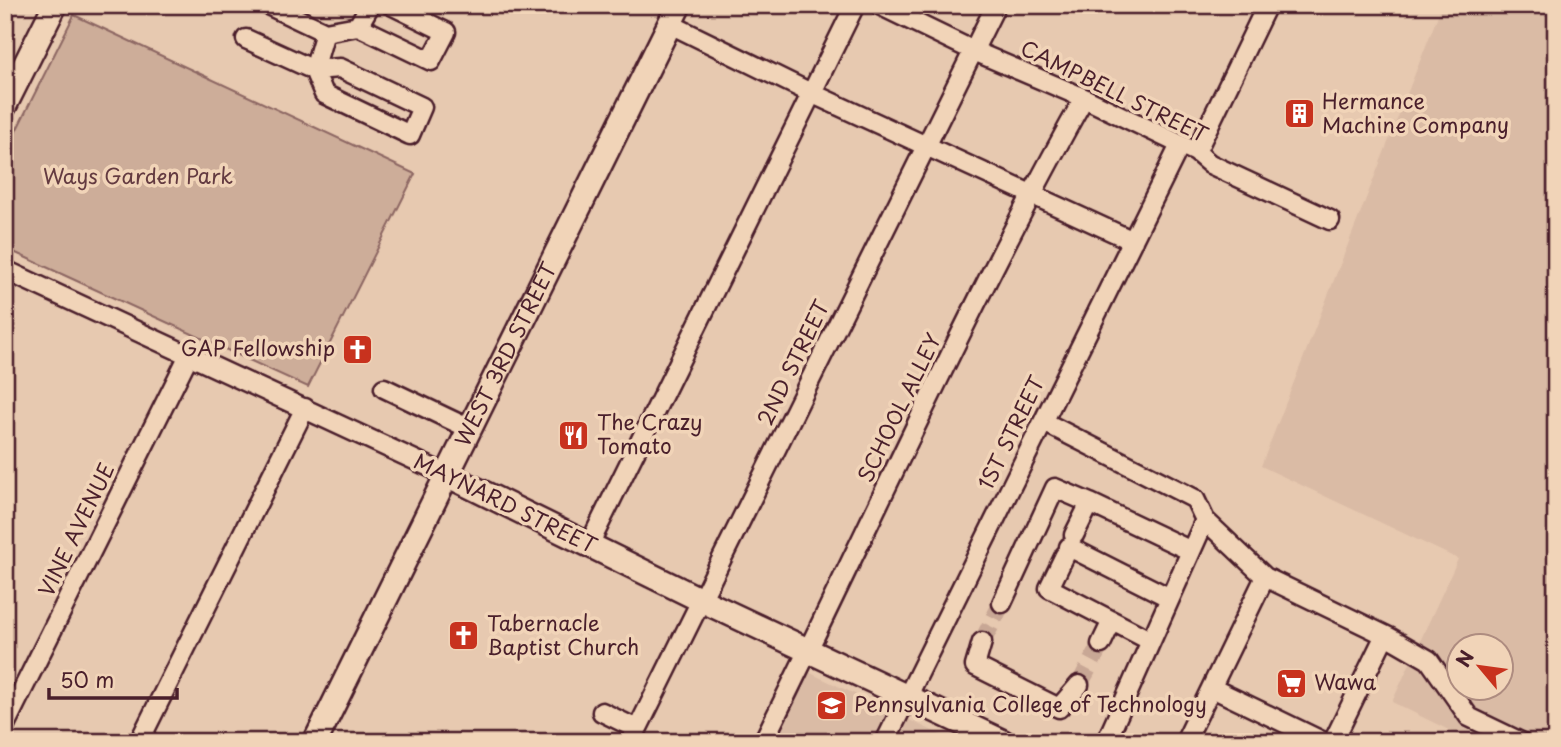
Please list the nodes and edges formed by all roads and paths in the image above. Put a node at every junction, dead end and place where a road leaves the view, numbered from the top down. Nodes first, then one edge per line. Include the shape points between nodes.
1 (55, 5) edge
2 (268, 5) edge
3 (370, 5) edge
4 (391, 5) edge
5 (855, 5) edge
6 (879, 5) edge
7 (996, 5) edge
8 (1267, 5) edge
9 (674, 15) edge
10 (358, 26) junction
11 (325, 32) junction
12 (246, 39) dead end
13 (974, 51) junction
14 (314, 70) junction
15 (811, 93) junction
16 (1084, 97) junction
17 (5, 105) edge
18 (927, 146) junction
19 (1188, 148) junction
20 (1031, 195) junction
21 (1330, 219) dead end
22 (1133, 241) junction
23 (5, 271) edge
24 (189, 355) junction
25 (384, 388) dead end
26 (305, 408) junction
27 (1044, 422) junction
28 (470, 429) junction
29 (447, 475) junction
30 (1090, 503) junction
31 (1205, 520) junction
32 (589, 545) junction
33 (1069, 546) junction
34 (1191, 551) junction
35 (1265, 577) junction
36 (1170, 598) junction
37 (701, 600) junction
38 (1002, 603) tunnel mouth
39 (1112, 621) junction
40 (1385, 635) junction
41 (1151, 641) junction
42 (982, 642) tunnel mouth
43 (1101, 644) tunnel mouth
44 (808, 651) junction
45 (1079, 685) tunnel mouth
46 (1212, 688) junction
47 (907, 697) junction
48 (602, 712) dead end
49 (5, 725) edge
50 (634, 736) edge
51 (139, 742) edge
52 (315, 742) edge
53 (762, 742) edge
54 (885, 742) edge
55 (1003, 742) edge
56 (1105, 742) edge
57 (1185, 742) edge
58 (1324, 742) edge
59 (1333, 742) edge
60 (1521, 742) edge

1 - 17 main road
2 - 11 street
3 - 10 street
4 - 10 street via 446,32 431,61
5 - 15 street
6 - 13 street, CAMPBELL STREET
7 - 13 street, 2ND STREET
8 - 19 street, 1ST STREET
9 - 15 street
9 - 28 main road, WEST 3RD STREET
10 - 11 street
11 - 14 street
12 - 14 street
13 - 16 street, CAMPBELL STREET
13 - 18 street, 2ND STREET
14 - 14 street via 340,68 422,107 410,135 324,93
15 - 18 street
15 - 32 street
16 - 19 street, CAMPBELL STREET
16 - 20 street, SCHOOL ALLEY
18 - 20 street
18 - 37 street, 2ND STREET
19 - 21 street, CAMPBELL STREET via 1210,164
19 - 22 street, 1ST STREET
20 - 22 street
20 - 44 street, SCHOOL ALLEY
22 - 27 street, 1ST STREET
23 - 24 street, MAYNARD STREET
24 - 26 street, MAYNARD STREET
24 - 49 street, VINE AVENUE
25 - 28 street
26 - 29 street, MAYNARD STREET
26 - 51 street
27 - 31 street via 1195,499
27 - 47 street, 1ST STREET
28 - 29 main road, WEST 3RD STREET
29 - 32 main road, MAYNARD STREET
29 - 52 main road, WEST 3RD STREET
30 - 33 street
30 - 34 street
30 - 38 street via 1055,488
31 - 34 street
31 - 35 street
32 - 37 main road, MAYNARD STREET
33 - 36 street
33 - 39 street via 1049,588
34 - 36 street
35 - 40 street
35 - 46 street
36 - 41 street
37 - 44 main road, MAYNARD STREET
37 - 50 street, 2ND STREET
39 - 41 street
39 - 43 street
40 - 59 street
40 - 60 street via 1429,660 1469,717
41 - 56 street
42 - 45 street via 975,666 1059,708
44 - 47 main road, MAYNARD STREET
44 - 53 street, SCHOOL ALLEY
46 - 57 street
46 - 58 street
47 - 54 street, 1ST STREET
47 - 55 main road, MAYNARD STREET
48 - 50 street

